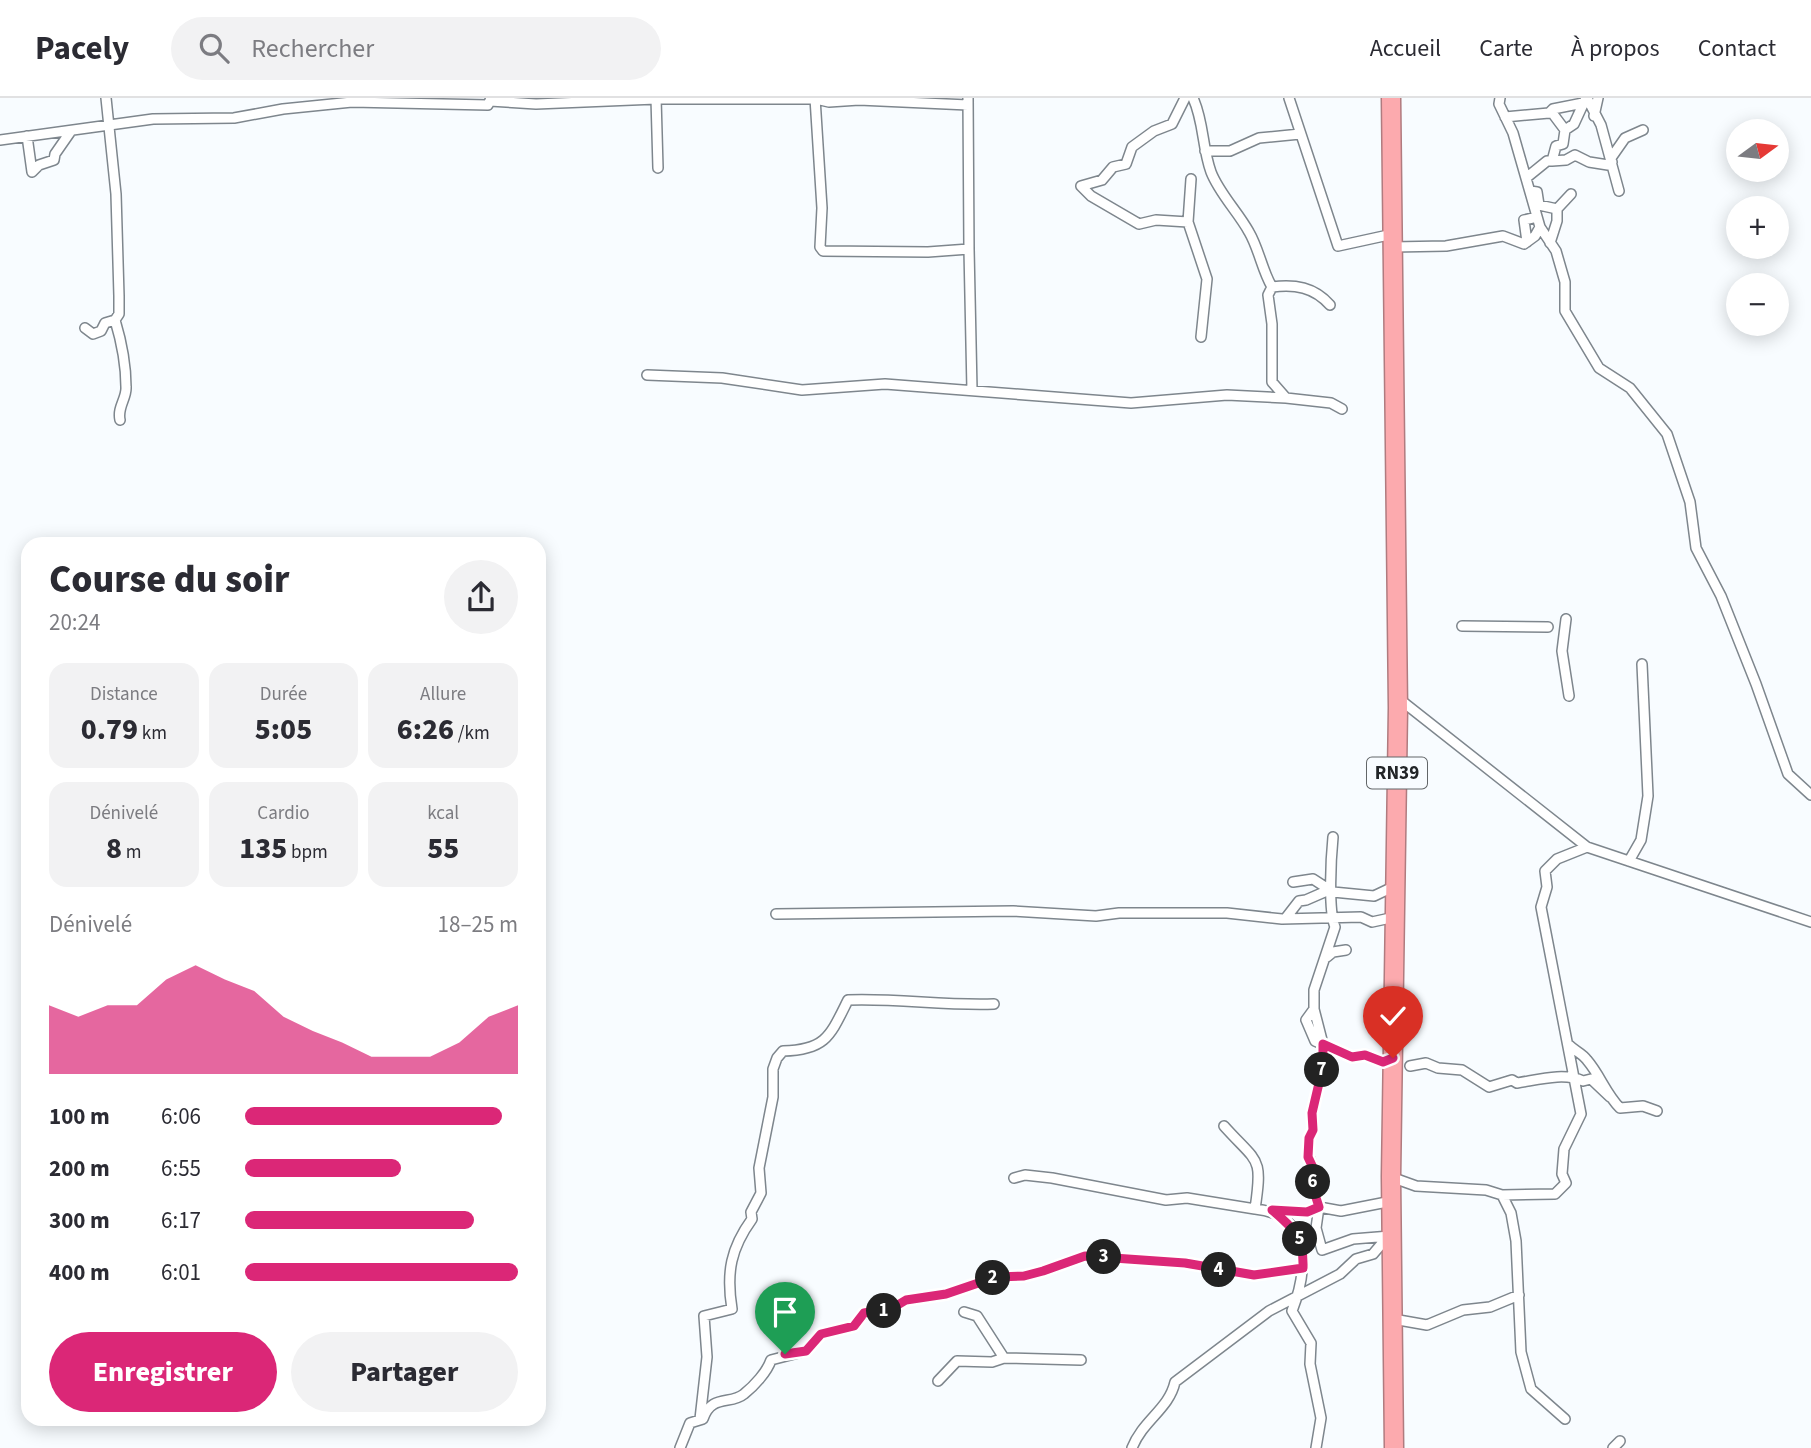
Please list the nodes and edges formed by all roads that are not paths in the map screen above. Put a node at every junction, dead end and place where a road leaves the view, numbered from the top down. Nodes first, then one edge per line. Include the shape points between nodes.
1 (106, 98) edge
2 (816, 98) edge
3 (1185, 98) edge
4 (1193, 98) edge
5 (1289, 98) edge
6 (1391, 98) edge
7 (1500, 98) edge
8 (1598, 98) edge
9 (490, 99) edge
10 (656, 99) edge
11 (1585, 100) edge
12 (968, 101) edge
13 (1549, 113) junction
14 (1594, 116) junction
15 (1505, 117) junction
16 (109, 125) junction
17 (1566, 130) junction
18 (1643, 130) dead end
19 (71, 131) junction
20 (1300, 134) junction
21 (27, 136) junction
22 (0, 140) edge
23 (1205, 151) junction
24 (1612, 160) junction
25 (1552, 161) junction
26 (658, 168) dead end
27 (1526, 177) junction
28 (1191, 179) dead end
29 (1530, 191) junction
30 (1619, 191) dead end
31 (1571, 194) dead end
32 (1557, 209) junction
33 (1537, 217) junction
34 (1188, 222) junction
35 (1540, 227) junction
36 (1393, 241) junction
37 (1527, 242) junction
38 (1550, 243) junction
39 (969, 249) junction
40 (1272, 287) junction
41 (1330, 306) dead end
42 (115, 320) junction
43 (85, 328) dead end
44 (1201, 337) dead end
45 (647, 375) dead end
46 (972, 390) junction
47 (1286, 398) junction
48 (1342, 409) dead end
49 (120, 420) dead end
50 (1566, 618) dead end
51 (1462, 626) dead end
52 (1548, 627) dead end
53 (1642, 664) dead end
54 (1569, 696) dead end
55 (1397, 697) junction
56 (1811, 795) edge
57 (1333, 837) dead end
58 (1587, 847) junction
59 (1629, 861) junction
60 (1293, 882) dead end
61 (1395, 886) junction
62 (1328, 889) junction
63 (776, 914) dead end
64 (1395, 917) junction
65 (1285, 919) junction
66 (1332, 919) junction
67 (1811, 922) edge
68 (1346, 950) dead end
69 (1327, 957) junction
70 (995, 1004) dead end
71 (1323, 1044) junction
72 (1569, 1044) junction
73 (1393, 1058) junction
74 (1410, 1066) dead end
75 (1574, 1076) junction
76 (1610, 1097) junction
77 (1657, 1111) dead end
78 (1224, 1126) dead end
79 (1391, 1177) junction
80 (1014, 1178) dead end
81 (1502, 1195) junction
82 (1392, 1201) junction
83 (1319, 1207) junction
84 (1255, 1209) junction
85 (1272, 1210) junction
86 (1391, 1231) junction
87 (1303, 1268) junction
88 (1519, 1295) junction
89 (1297, 1297) junction
90 (964, 1312) dead end
91 (1393, 1319) junction
92 (1004, 1358) junction
93 (1081, 1360) dead end
94 (937, 1381) dead end
95 (1565, 1419) dead end
96 (700, 1420) junction
97 (680, 1448) edge
98 (1132, 1448) edge
99 (1316, 1448) edge
100 (1394, 1448) edge

1 - 16 street
2 - 10 street
2 - 12 street via 829,102
2 - 39 street via 823,251
3 - 34 street via 1172,124 1132,147 1126,164 1113,167 1102,180 1082,186 1139,224
4 - 23 street via 1202,117
5 - 20 street
6 - 36 highway, RN39
7 - 15 street
8 - 14 street
9 - 10 street via 536,104
9 - 16 street via 488,105 352,102 234,118 170,118
10 - 26 street
11 - 13 street
11 - 14 street
11 - 17 street via 1574,124
12 - 39 street
13 - 15 street
13 - 17 street
14 - 24 street
15 - 27 street
16 - 19 street
16 - 42 street via 116,194 119,314
17 - 25 street
18 - 24 street via 1625,138
19 - 21 street
19 - 21 street via 54,160 32,172
20 - 23 street via 1259,138 1230,151
20 - 36 street via 1338,246
21 - 22 street
23 - 40 street via 1212,175 1250,234
24 - 25 street via 1608,165 1575,155
24 - 30 street
25 - 27 street
27 - 29 street
28 - 34 street
29 - 32 street via 1537,192 1539,205
29 - 33 street
31 - 32 street
32 - 38 street
33 - 35 street
33 - 37 street via 1524,220
34 - 44 street via 1207,279
35 - 37 street
35 - 38 street
36 - 37 street via 1446,246 1503,236
36 - 55 highway, RN39
38 - 56 street via 1565,282 1565,311 1599,368 1630,388 1667,434 1690,502 1696,548 1721,596 1788,774
39 - 46 street
40 - 41 street via 1313,290
40 - 47 street via 1268,295 1272,382
42 - 43 street via 93,334
42 - 49 street via 126,387
45 - 46 street via 802,390 885,384
46 - 47 street via 1131,403 1227,395
47 - 48 street via 1331,403
50 - 54 street via 1562,651
51 - 52 street
53 - 59 street via 1648,796 1641,840
55 - 58 street
55 - 61 highway, RN39
57 - 62 street
58 - 59 street
58 - 72 street via 1557,859 1545,872 1547,887 1541,907
59 - 67 street
60 - 62 street via 1313,879
61 - 62 street via 1374,896
61 - 64 highway, RN39
62 - 65 street via 1299,901
62 - 66 street
63 - 65 street via 1227,913
64 - 66 street via 1372,922 1361,917
64 - 73 highway, RN39
65 - 66 street
66 - 69 street via 1335,927
68 - 69 street
69 - 71 street via 1314,990
70 - 96 street via 848,1000 821,1043 783,1051 777,1058 759,1168 761,1193 752,1219 740,1233 729,1270 732,1309 705,1316 707,1357
71 - 73 street via 1352,1057 1365,1055 1383,1062
71 - 83 street via 1308,1157 1315,1172 1312,1185
72 - 75 street
72 - 76 street via 1585,1056
73 - 79 highway, RN39
74 - 75 street via 1426,1063 1462,1070 1489,1087 1512,1080
75 - 76 street via 1598,1082
75 - 81 street via 1581,1114 1564,1149 1566,1183 1555,1194
76 - 77 street via 1620,1108 1643,1106
78 - 84 street via 1255,1158 1260,1173
79 - 81 street via 1416,1186
79 - 82 highway, RN39
80 - 84 street via 1052,1178 1166,1200 1187,1198
81 - 88 street via 1516,1241
82 - 83 street via 1341,1211
82 - 86 highway, RN39
83 - 85 street via 1307,1212
83 - 86 street via 1316,1228 1322,1250
84 - 85 street
85 - 87 street via 1297,1233 1303,1247
86 - 89 street via 1373,1254 1356,1259 1348,1269
86 - 91 highway, RN39
87 - 89 street
87 - 96 street via 1254,1275 1185,1263 1085,1256 1024,1276 996,1277 946,1294 906,1300 886,1312 864,1313 854,1326 821,1334 806,1351 771,1360 743,1396 720,1400
88 - 91 street via 1427,1325
88 - 95 street via 1521,1352 1531,1389
89 - 98 street via 1269,1311 1175,1382 1172,1395 1145,1423
89 - 99 street via 1292,1311 1311,1343 1310,1364 1321,1418
90 - 92 street via 977,1317
91 - 100 highway, RN39
92 - 93 street
92 - 94 street via 957,1360
96 - 97 street via 690,1423

